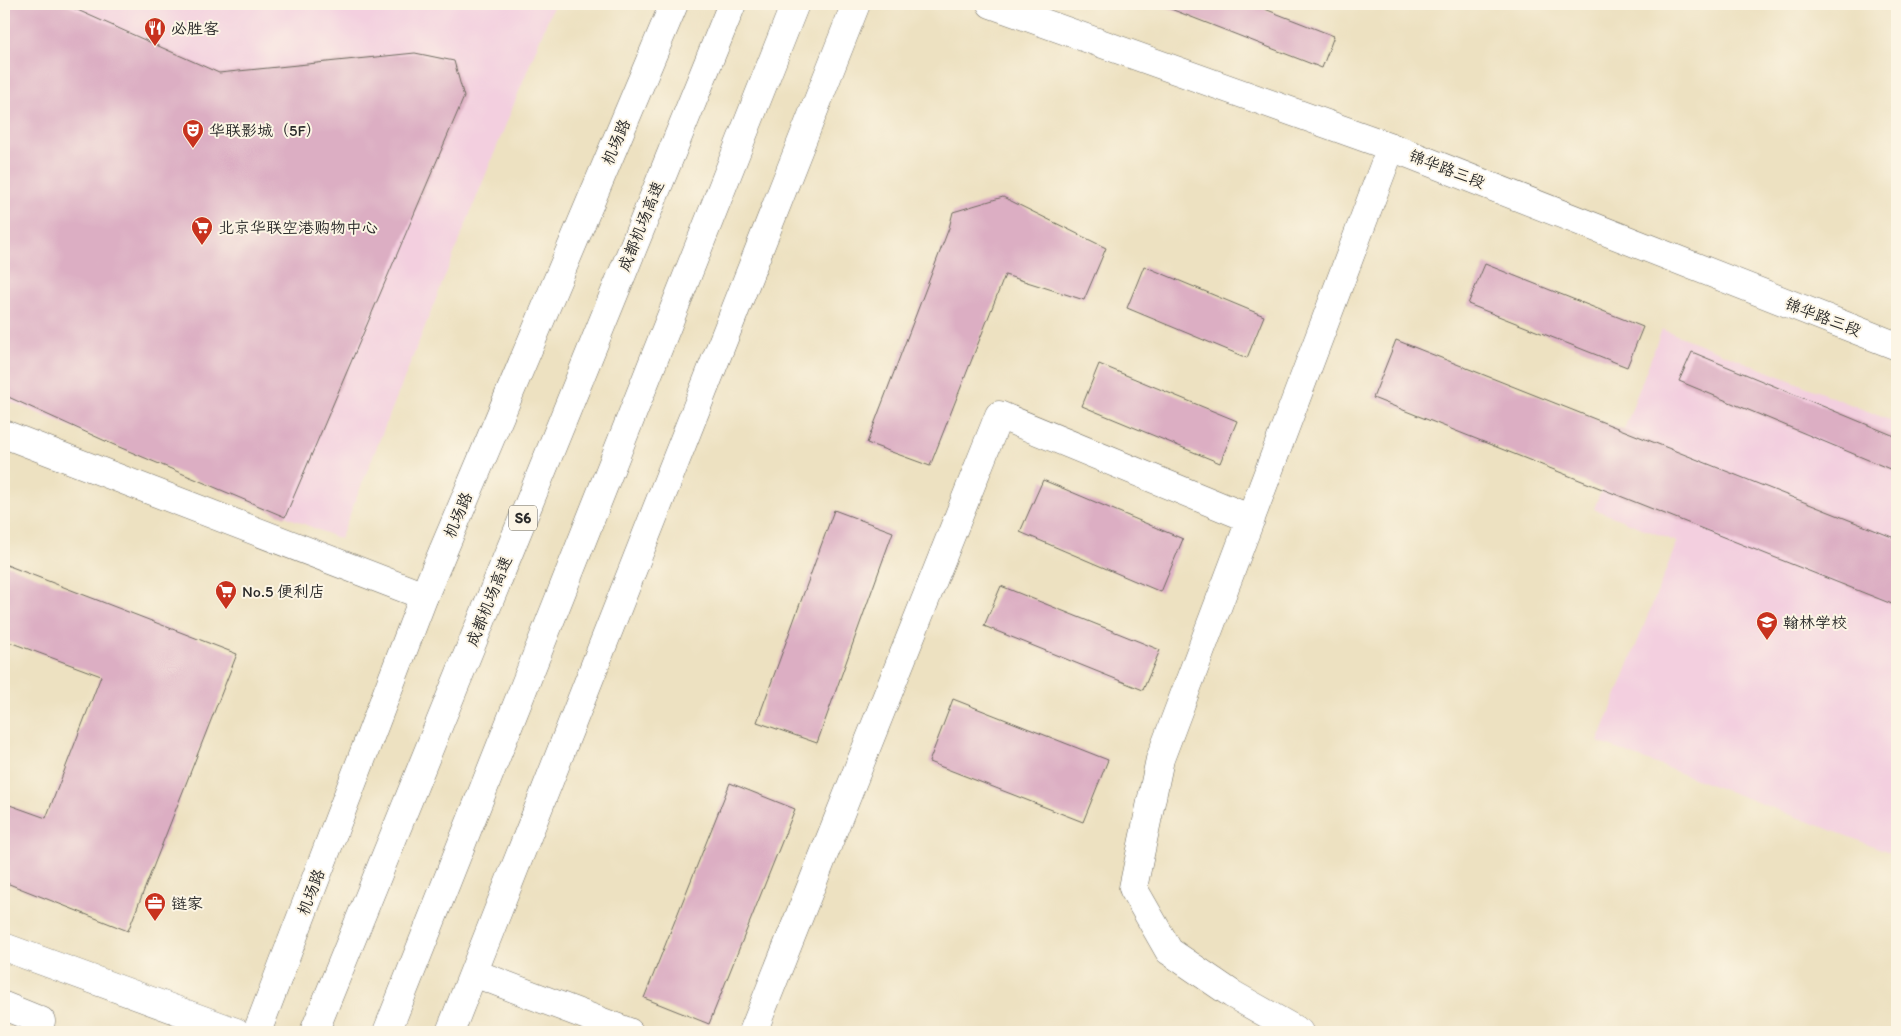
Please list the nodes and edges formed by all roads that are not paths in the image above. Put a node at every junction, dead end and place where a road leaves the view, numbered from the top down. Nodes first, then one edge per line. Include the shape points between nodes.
1 (674, 4) edge
2 (732, 4) edge
3 (795, 4) edge
4 (856, 4) edge
5 (991, 4) edge
6 (1391, 147) junction
7 (1897, 346) edge
8 (4, 434) edge
9 (1251, 519) junction
10 (424, 596) junction
11 (4, 948) edge
12 (474, 972) junction
13 (4, 1006) edge
14 (41, 1021) dead end
15 (236, 1032) edge
16 (258, 1032) edge
17 (314, 1032) edge
18 (387, 1032) edge
19 (450, 1032) edge
20 (629, 1032) edge
21 (753, 1032) edge
22 (1299, 1032) edge

1 - 10 main road, 机场路
2 - 17 main road, 成都机场高速 / S6
3 - 18 main road
4 - 12 main road
5 - 6 main road, 锦华路三段
6 - 7 main road, 锦华路三段
6 - 9 main road
8 - 10 main road
9 - 21 main road via 999,415
9 - 22 main road via 1160,759 1133,888 1169,951 1232,994
10 - 16 main road, 机场路
11 - 15 main road
12 - 19 main road
12 - 20 main road
13 - 14 main road

